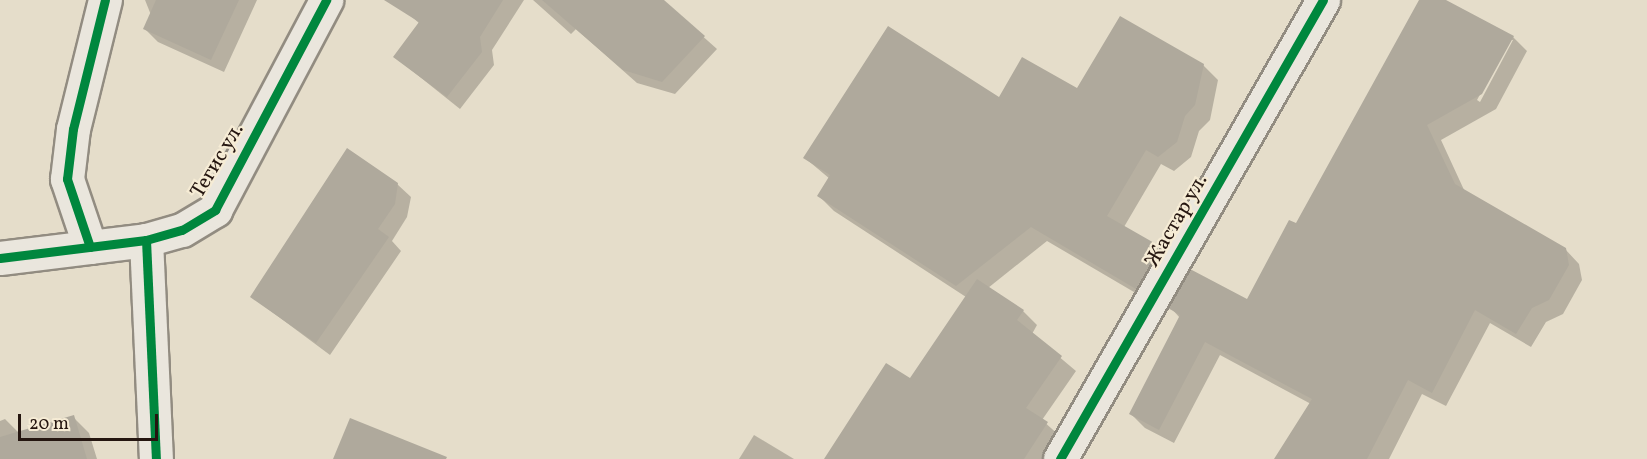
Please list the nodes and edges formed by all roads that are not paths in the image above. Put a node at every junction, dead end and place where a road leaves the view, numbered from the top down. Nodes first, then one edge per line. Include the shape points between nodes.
1 (105, 0) edge
2 (326, 0) edge
3 (1323, 0) edge
4 (146, 240) junction
5 (90, 247) junction
6 (0, 258) edge
7 (156, 459) edge
8 (1060, 459) edge

1 - 5 street via 73,129 68,179
2 - 4 street, Тегис ул. via 215,210 182,230
3 - 8 street, Жастар ул.
4 - 5 street, Тегис ул.
4 - 7 street
5 - 6 street, Тегис ул.

